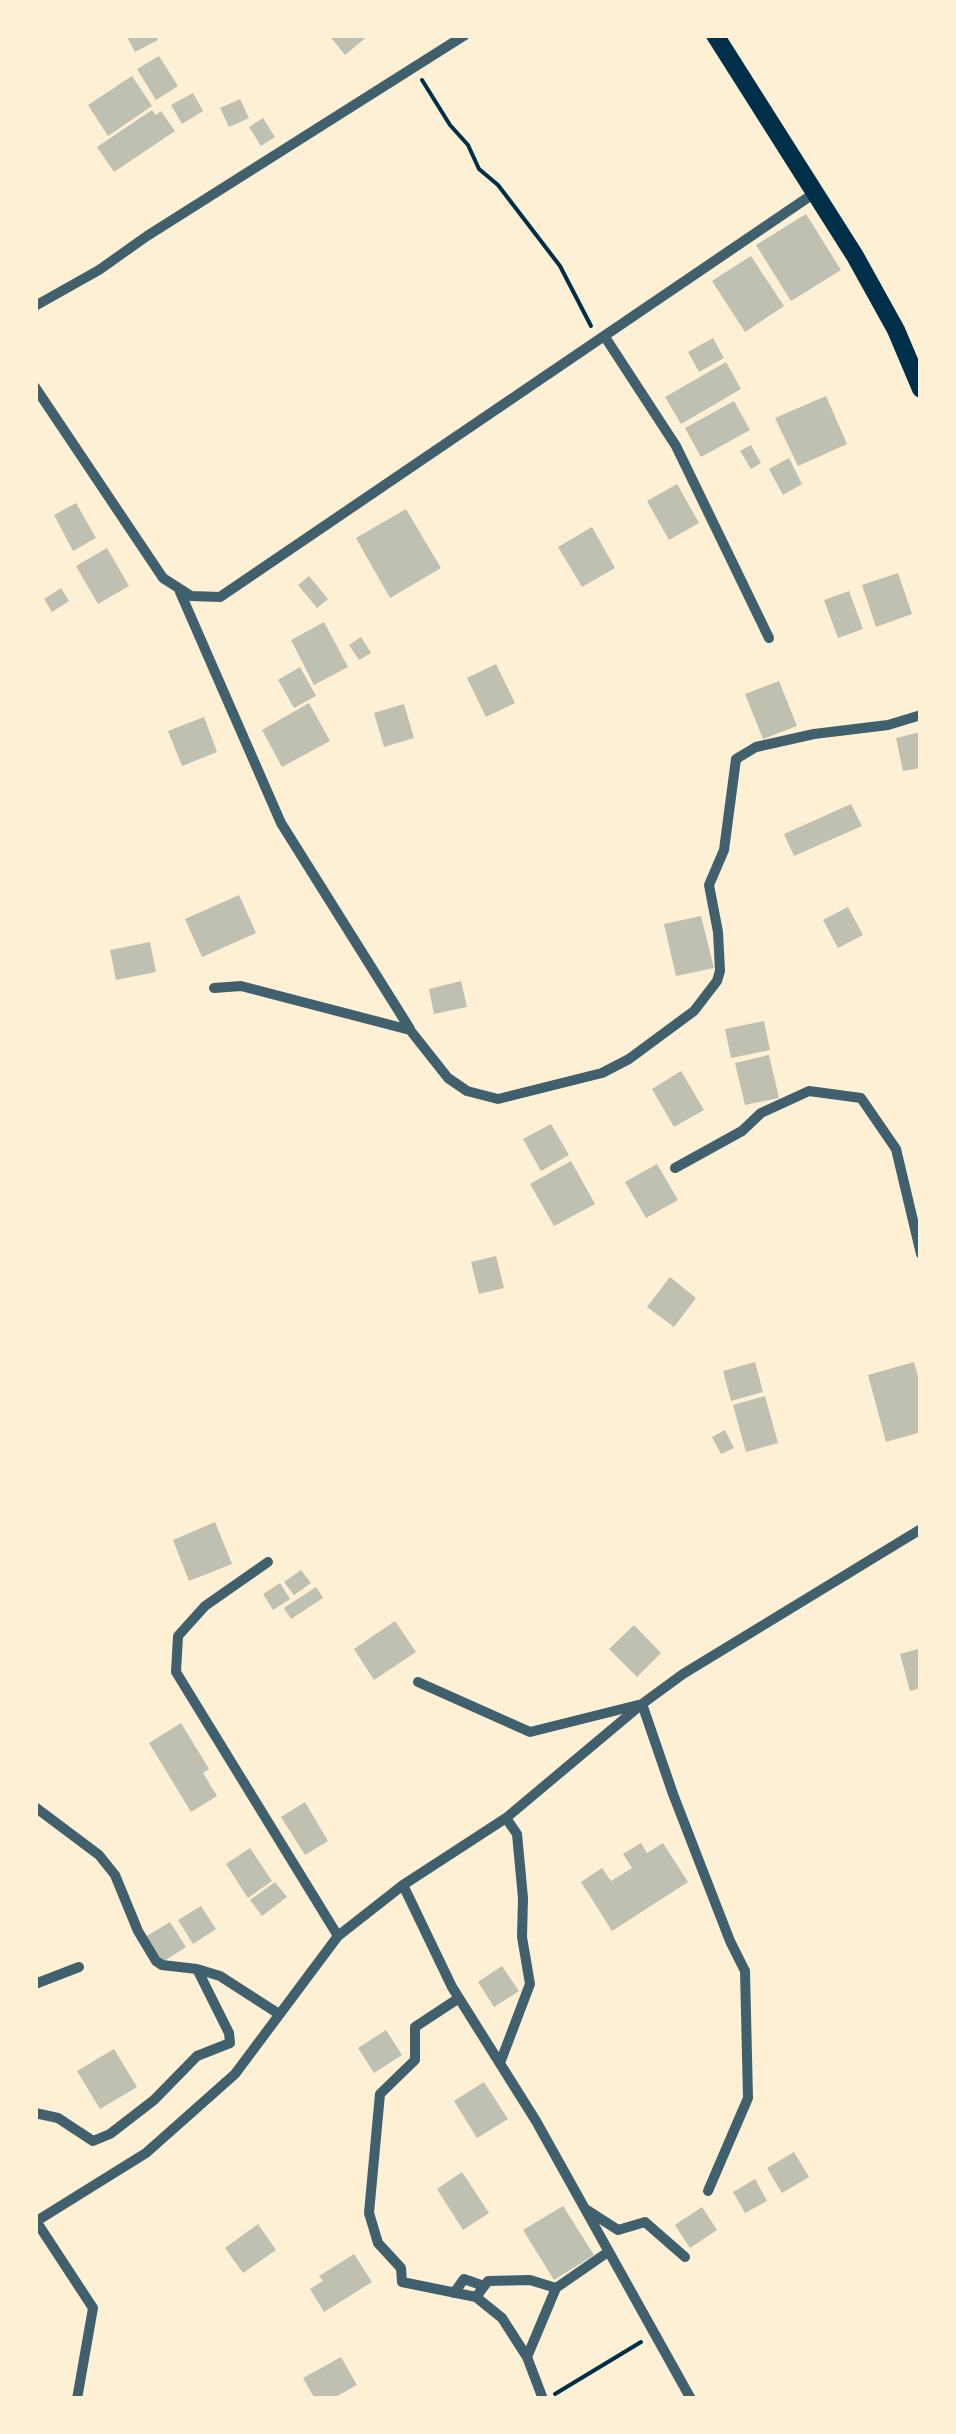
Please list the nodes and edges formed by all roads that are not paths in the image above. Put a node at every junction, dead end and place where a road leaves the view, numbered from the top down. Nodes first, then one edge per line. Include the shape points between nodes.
1 (465, 35) edge
2 (715, 35) edge
3 (816, 192) junction
4 (35, 306) edge
5 (602, 340) junction
6 (35, 387) edge
7 (921, 389) edge
8 (180, 592) junction
9 (768, 638) dead end
10 (921, 716) edge
11 (214, 988) dead end
12 (410, 1030) junction
13 (675, 1168) dead end
14 (921, 1254) edge
15 (921, 1529) edge
16 (268, 1562) dead end
17 (418, 1682) dead end
18 (642, 1704) junction
19 (35, 1807) edge
20 (506, 1818) junction
21 (403, 1885) junction
22 (338, 1936) junction
23 (79, 1966) dead end
24 (197, 1969) junction
25 (35, 1984) edge
26 (459, 1998) junction
27 (279, 2014) junction
28 (500, 2063) junction
29 (35, 2113) edge
30 (708, 2191) dead end
31 (586, 2210) junction
32 (36, 2222) edge
33 (608, 2252) junction
34 (685, 2257) dead end
35 (484, 2286) junction
36 (556, 2288) junction
37 (454, 2293) junction
38 (476, 2297) junction
39 (527, 2357) junction
40 (77, 2399) edge
41 (545, 2399) edge
42 (691, 2399) edge

1 - 4 street
2 - 3 highway
3 - 5 street
3 - 7 highway via 896,330
5 - 8 street via 220,597
5 - 9 street via 676,446
6 - 8 street via 163,578
8 - 12 street via 281,823
10 - 12 street via 814,734 736,758 724,850 710,885 717,981 694,1011 629,1059 602,1073 498,1100 448,1078
11 - 12 street via 241,986
13 - 14 street via 742,1131 761,1112 810,1090 861,1098 896,1148
15 - 18 street
16 - 22 street via 204,1606 178,1636 176,1672
17 - 18 street via 530,1732
18 - 20 street
18 - 30 street via 746,1971 748,2098
19 - 24 street via 115,1875 156,1960
20 - 21 street
20 - 28 street via 517,1834 530,1984
21 - 22 street
21 - 26 street
22 - 27 street
23 - 25 street
24 - 27 street
24 - 29 street via 230,2042 197,2056 154,2100 93,2141 58,2118
26 - 28 street
26 - 37 street via 415,2027 415,2060 380,2094 369,2213 378,2243 402,2268 402,2282
27 - 32 street via 235,2074 146,2153
28 - 31 street
31 - 33 street
31 - 34 street via 618,2230 644,2222
32 - 40 street via 93,2308
33 - 36 street
33 - 42 street
35 - 36 street via 530,2280
35 - 37 street via 464,2279
35 - 38 street
36 - 39 street
37 - 38 street
38 - 39 street via 502,2318
39 - 41 street

